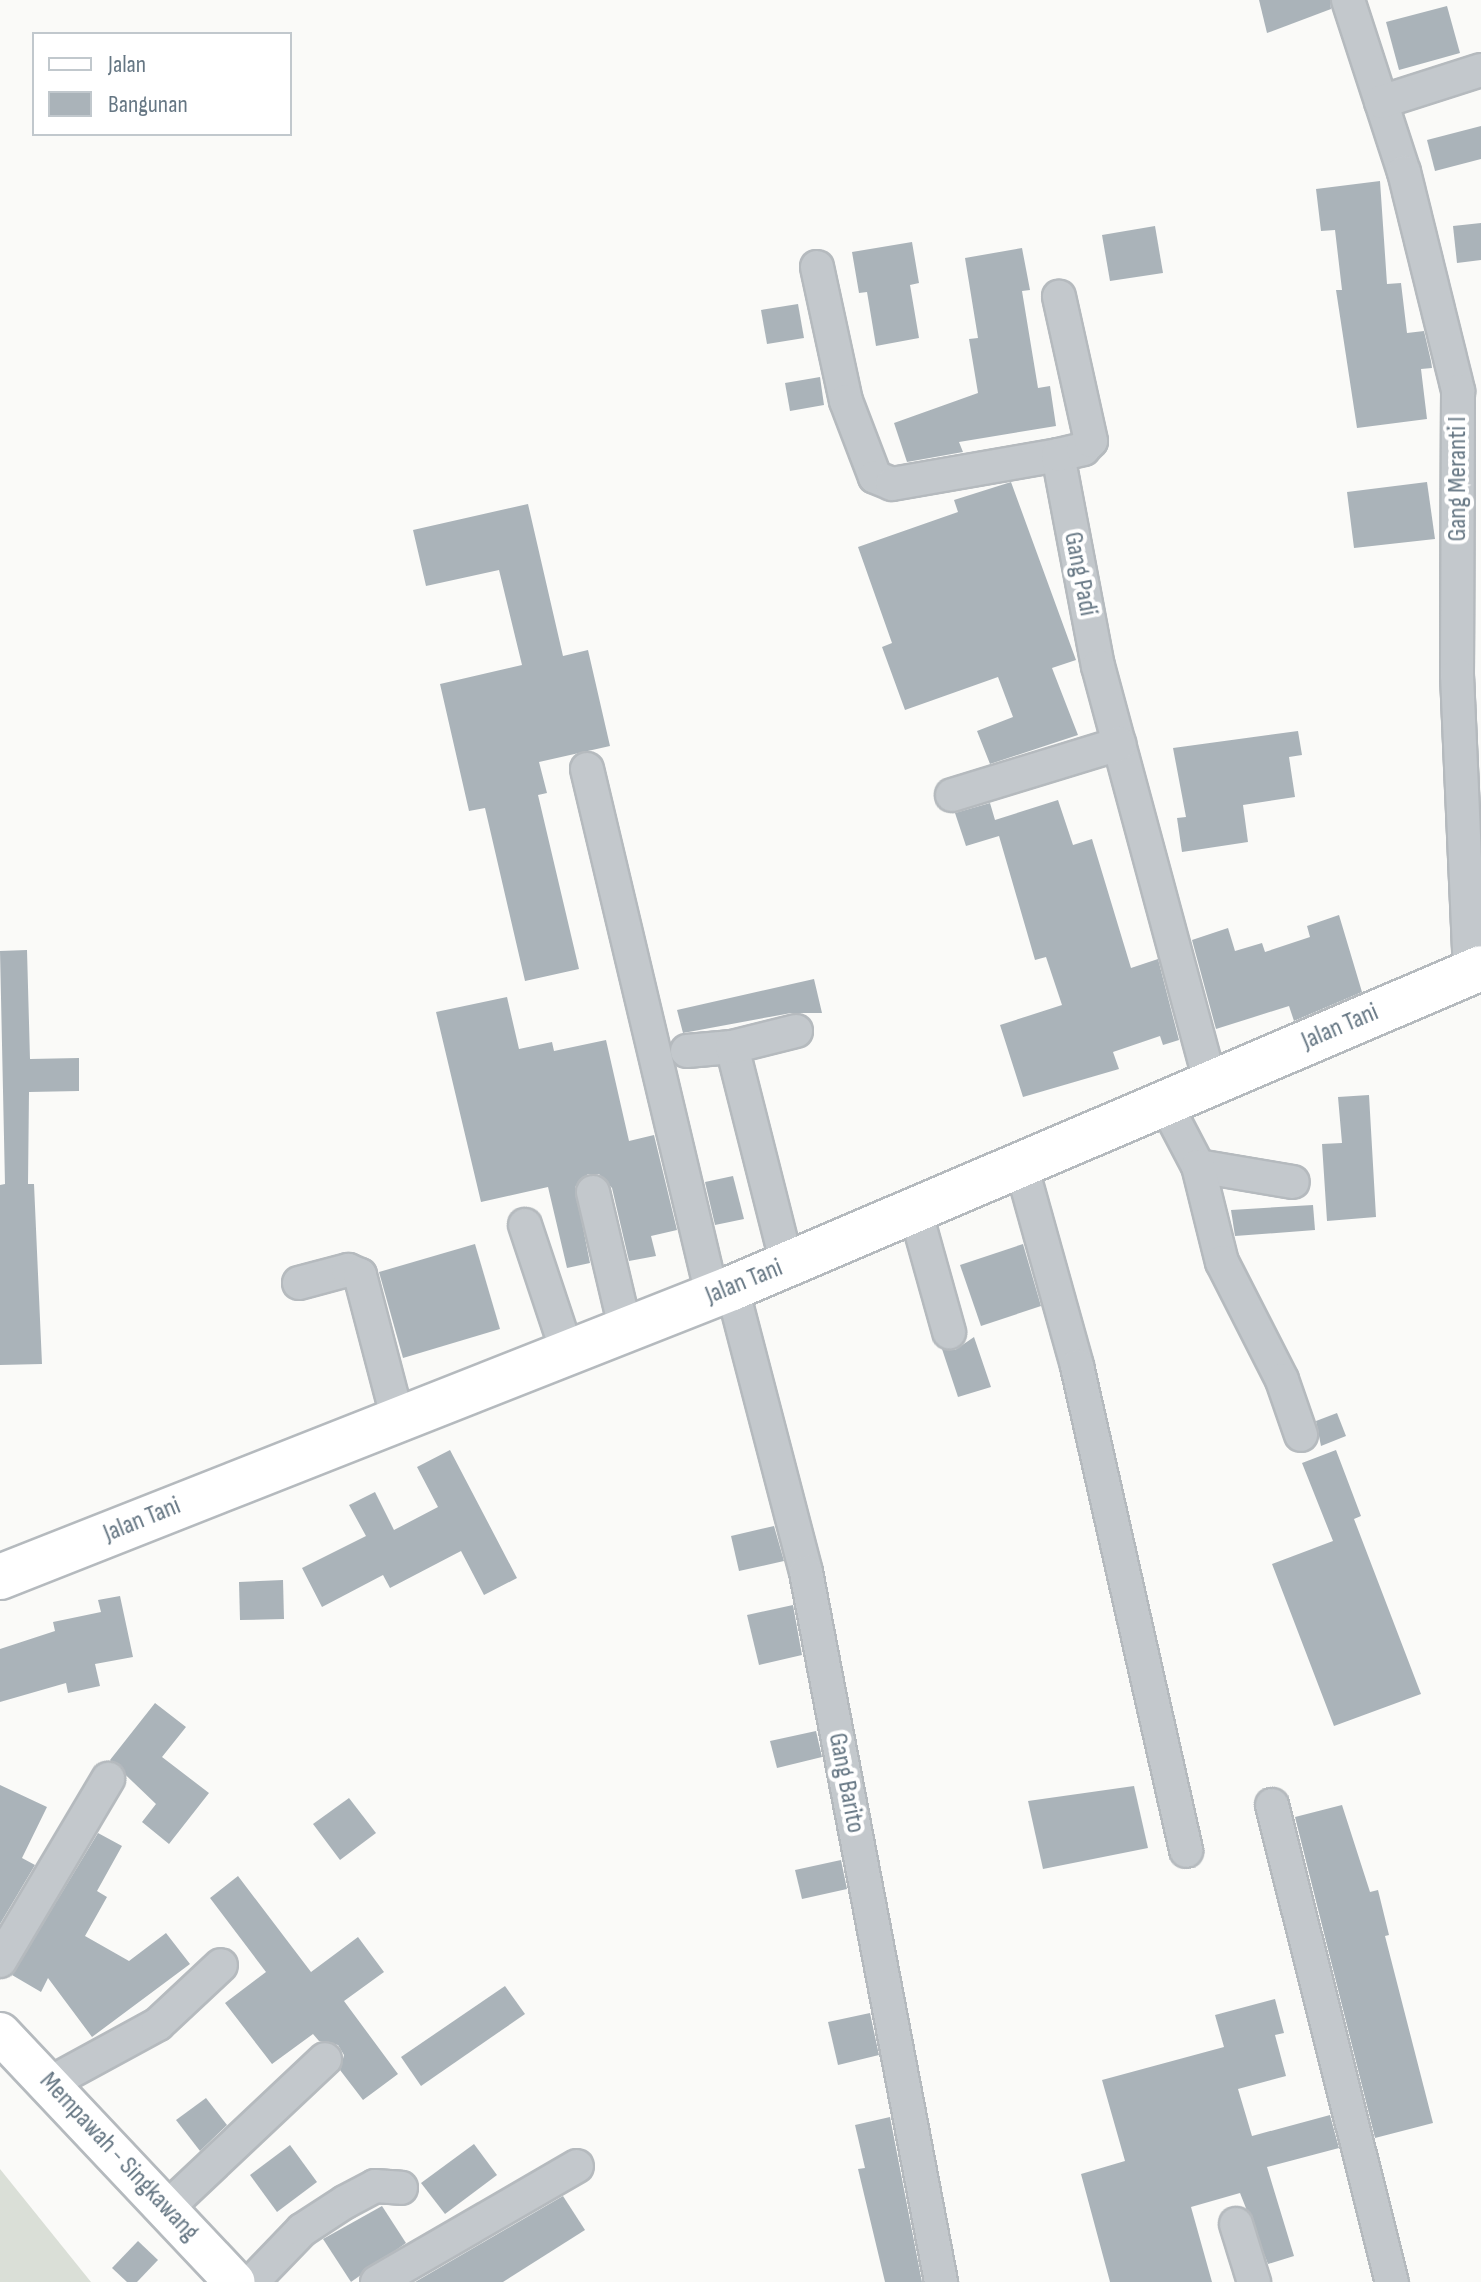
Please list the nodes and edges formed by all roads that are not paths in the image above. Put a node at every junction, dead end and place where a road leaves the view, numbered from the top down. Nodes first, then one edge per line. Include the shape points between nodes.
1 (1348, 0) edge
2 (1481, 70) edge
3 (1381, 102) junction
4 (817, 267) dead end
5 (1059, 297) dead end
6 (1058, 455) junction
7 (1119, 744) junction
8 (587, 769) dead end
9 (952, 795) dead end
10 (1476, 970) edge
11 (796, 1031) dead end
12 (732, 1047) junction
13 (687, 1051) dead end
14 (1211, 1084) junction
15 (1165, 1103) junction
16 (1021, 1165) junction
17 (1198, 1166) junction
18 (1293, 1182) dead end
19 (593, 1192) dead end
20 (915, 1210) junction
21 (525, 1225) dead end
22 (787, 1264) junction
23 (299, 1283) dead end
24 (722, 1292) junction
25 (626, 1332) junction
26 (949, 1332) dead end
27 (568, 1354) junction
28 (398, 1420) junction
29 (1301, 1435) dead end
30 (0, 1577) edge
31 (108, 1779) dead end
32 (1272, 1805) dead end
33 (1186, 1851) dead end
34 (0, 1961) edge
35 (221, 1965) dead end
36 (0, 2033) edge
37 (325, 2059) dead end
38 (50, 2083) junction
39 (577, 2166) dead end
40 (401, 2188) dead end
41 (167, 2208) junction
42 (1236, 2224) dead end
43 (235, 2282) edge
44 (252, 2282) edge
45 (377, 2282) edge
46 (941, 2282) edge
47 (1254, 2282) edge
48 (1392, 2282) edge

1 - 3 street, Gang Meranti I
2 - 3 street
3 - 10 street, Gang Meranti I via 1458,391 1457,675
4 - 6 street via 846,401 875,477 892,484
5 - 6 street via 1091,441 1083,449
6 - 7 street, Gang Padi via 1098,666
7 - 9 street
7 - 14 street, Gang Padi
8 - 24 street, Gang Barito
10 - 14 highway, Jalan Tani
11 - 12 street
12 - 13 street
12 - 22 street
14 - 15 highway, Jalan Tani
15 - 16 highway, Jalan Tani
15 - 17 street
16 - 20 highway, Jalan Tani
16 - 33 street via 1077,1366
17 - 18 street
17 - 29 street via 1222,1262 1282,1380
19 - 25 street
20 - 22 highway, Jalan Tani
20 - 26 street
21 - 27 street
22 - 24 highway, Jalan Tani
23 - 28 street via 348,1270 360,1275
24 - 25 highway, Jalan Tani
24 - 46 street, Gang Barito via 806,1572
25 - 27 highway, Jalan Tani
27 - 28 highway, Jalan Tani
28 - 30 highway, Jalan Tani
31 - 34 street
32 - 48 street
35 - 38 street via 158,2024
36 - 38 main road, Mempawah - Singkawang
37 - 41 street
38 - 41 main road, Mempawah - Singkawang
39 - 45 street
40 - 44 street via 375,2186 345,2202 302,2230
41 - 43 main road, Mempawah - Singkawang
42 - 47 street

